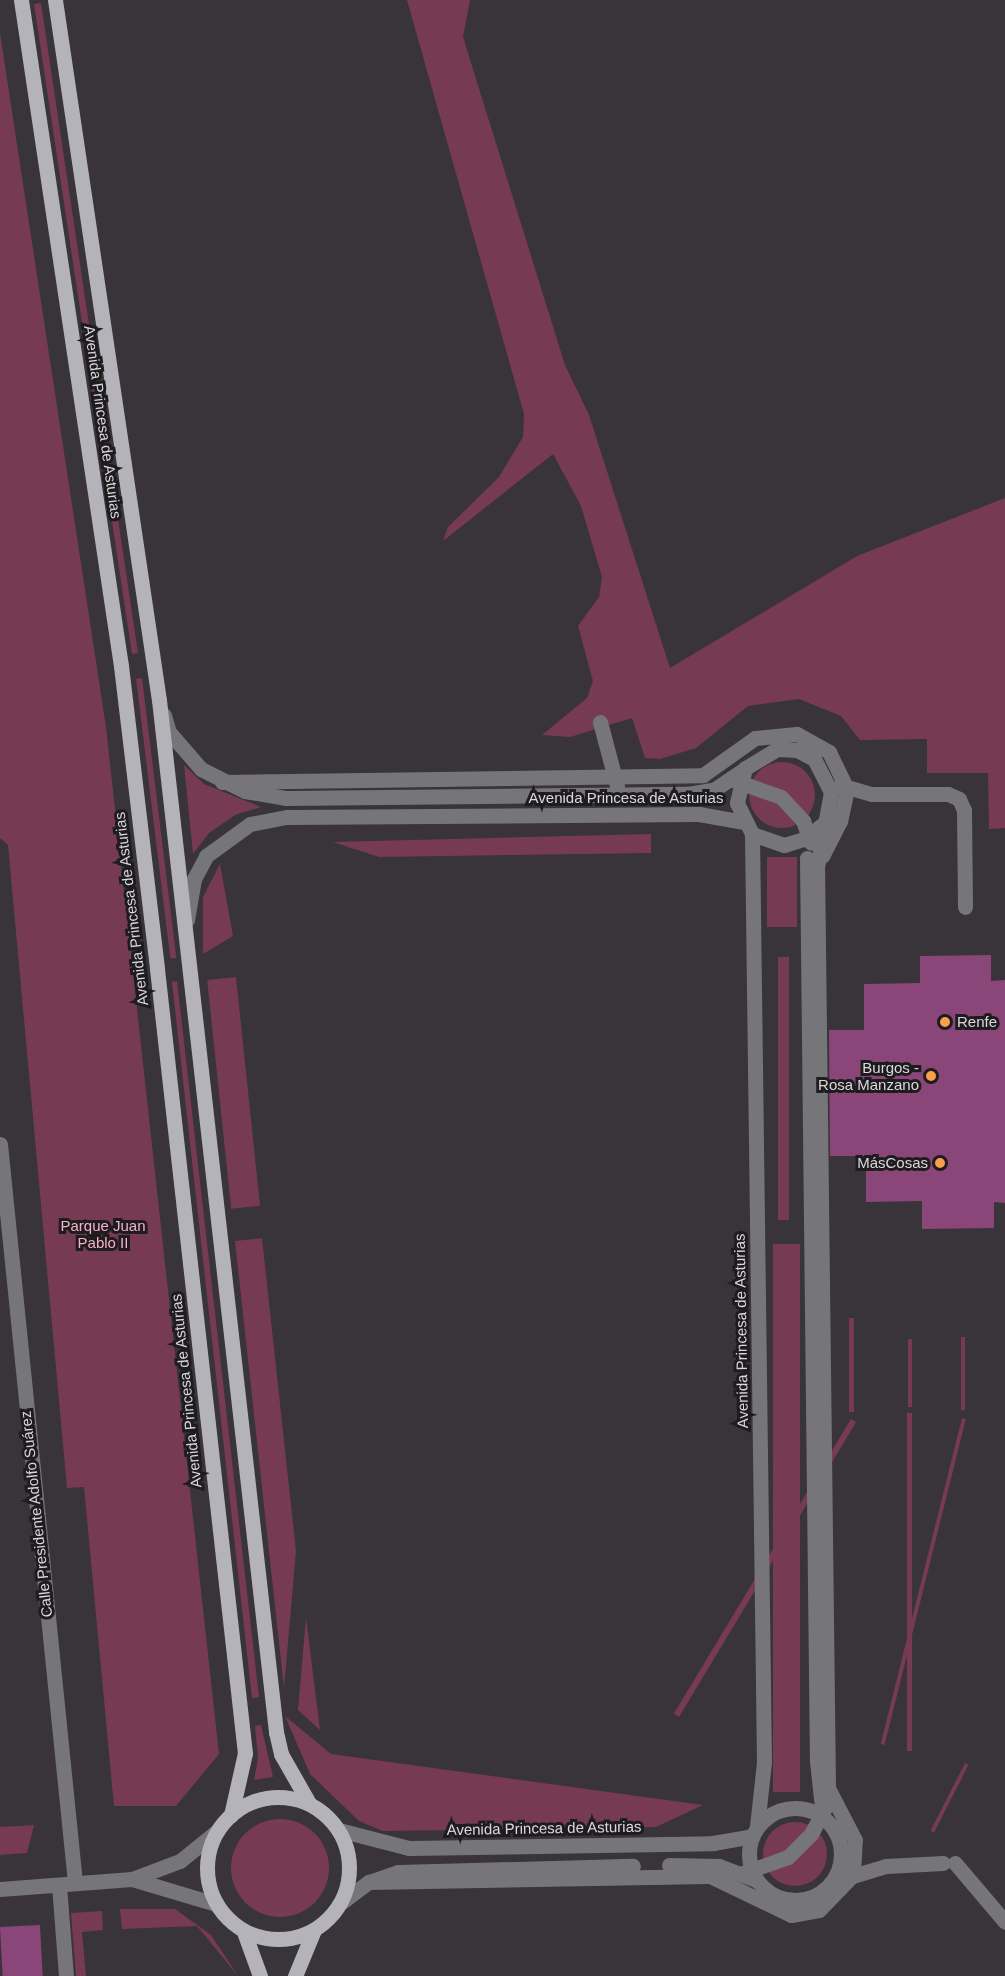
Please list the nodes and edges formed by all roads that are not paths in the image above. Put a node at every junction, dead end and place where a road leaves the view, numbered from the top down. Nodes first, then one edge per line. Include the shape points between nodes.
1 (21, 0) edge
2 (55, 0) edge
3 (159, 700) junction
4 (600, 722) dead end
5 (826, 774) junction
6 (703, 775) junction
7 (615, 776) junction
8 (739, 776) junction
9 (222, 782) junction
10 (620, 795) junction
11 (847, 796) junction
12 (748, 828) junction
13 (817, 830) junction
14 (817, 867) junction
15 (965, 907) dead end
16 (186, 935) junction
17 (0, 1144) edge
18 (6, 1273) edge
19 (828, 1788) junction
20 (309, 1803) junction
21 (231, 1815) junction
22 (823, 1817) junction
23 (339, 1830) junction
24 (754, 1831) junction
25 (217, 1832) junction
26 (841, 1848) junction
27 (856, 1856) junction
28 (886, 1866) junction
29 (750, 1875) junction
30 (853, 1875) junction
31 (710, 1876) junction
32 (132, 1879) junction
33 (369, 1882) junction
34 (75, 1883) junction
35 (59, 1885) junction
36 (830, 1885) junction
37 (0, 1889) edge
38 (342, 1902) junction
39 (216, 1904) junction
40 (1005, 1922) edge
41 (314, 1930) junction
42 (244, 1932) junction
43 (66, 1976) edge
44 (260, 1976) edge
45 (295, 1976) edge

1 - 21 main road, Avenida Princesa de Asturias via 121,666 157,969 245,1753
2 - 3 main road, Avenida Princesa de Asturias
3 - 9 street via 169,732 184,753
3 - 16 main road, Avenida Princesa de Asturias
4 - 7 street
5 - 8 street, Avenida Princesa de Asturias via 797,750 777,749
5 - 11 street, Avenida Princesa de Asturias
5 - 13 street
6 - 7 street
6 - 8 street
6 - 11 street via 755,738 796,734 829,752
7 - 9 street
7 - 10 street
8 - 10 street, Avenida Princesa de Asturias via 703,793
8 - 12 street via 737,803
8 - 13 street via 781,797
9 - 10 street, Avenida Princesa de Asturias via 286,798
11 - 13 street
11 - 14 street
11 - 15 street via 948,794 959,799 964,810
12 - 13 street via 784,845
12 - 16 street, Avenida Princesa de Asturias via 699,814 287,817 250,824 206,856 194,879
12 - 24 street, Avenida Princesa de Asturias via 764,1762
13 - 14 street
13 - 22 street via 805,944 817,1750
14 - 19 street
16 - 20 main road, Avenida Princesa de Asturias via 276,1732 281,1754
17 - 18 street, Calle Presidente Adolfo Suárez
18 - 34 street, Calle Presidente Adolfo Suárez
19 - 22 street
19 - 27 street via 851,1828
20 - 21 main road via 268,1797
20 - 23 main road
21 - 25 main road
22 - 24 street via 810,1810 781,1809
22 - 26 street
22 - 29 street via 788,1857
23 - 24 street, Avenida Princesa de Asturias via 410,1848 704,1843
23 - 38 main road via 348,1853 349,1878
24 - 29 street
25 - 32 street via 180,1861
25 - 39 main road via 207,1880
26 - 27 street
26 - 36 street
27 - 28 street
27 - 30 street
28 - 30 street
28 - 40 street via 949,1863
29 - 31 street
29 - 33 street via 700,1865 439,1869 398,1872
29 - 36 street via 777,1898 791,1901 806,1900
30 - 31 street via 819,1910 791,1914
30 - 36 street
31 - 33 street
32 - 34 street
32 - 39 street
33 - 38 street
34 - 35 street
35 - 37 street
35 - 43 street
38 - 41 main road
39 - 42 main road
41 - 42 main road via 279,1940
41 - 45 main road
42 - 44 main road

